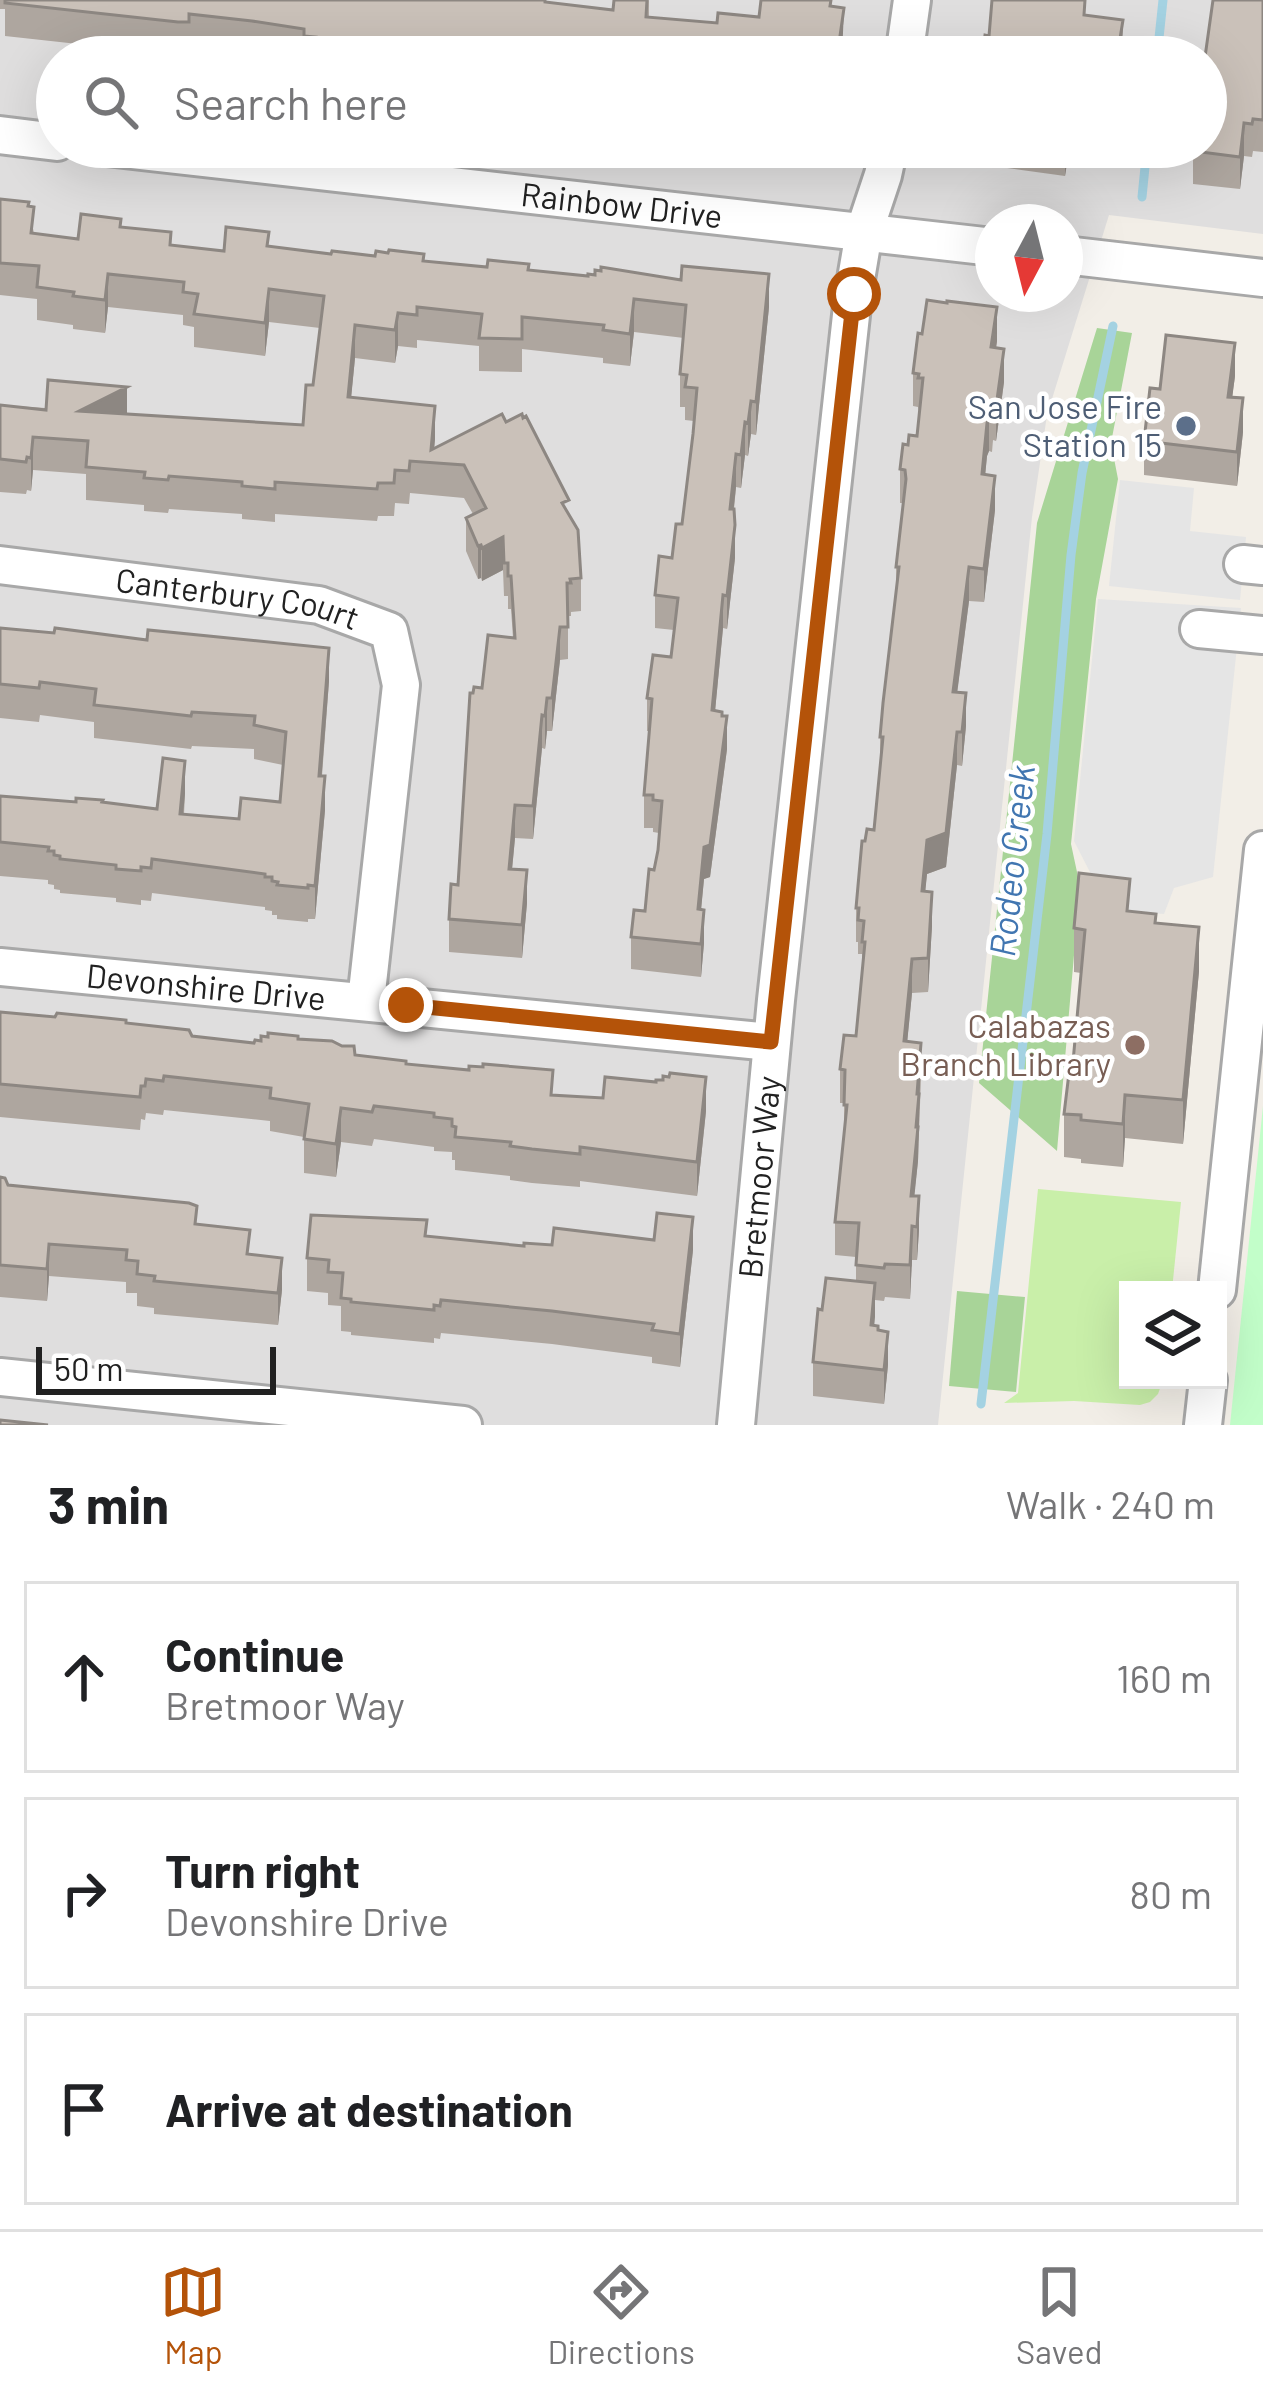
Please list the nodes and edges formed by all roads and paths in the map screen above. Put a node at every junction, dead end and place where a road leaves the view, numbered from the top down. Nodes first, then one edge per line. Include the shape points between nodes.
1 (912, 0) edge
2 (907, 36) edge
3 (0, 135) edge
4 (36, 139) edge
5 (293, 168) edge
6 (885, 168) edge
7 (864, 232) junction
8 (975, 245) edge
9 (1083, 257) edge
10 (1263, 278) edge
11 (0, 565) edge
12 (1199, 629) dead end
13 (1263, 635) edge
14 (1263, 850) edge
15 (0, 967) edge
16 (366, 1001) junction
17 (771, 1042) junction
18 (1218, 1281) edge
19 (0, 1377) edge
20 (1207, 1389) edge
21 (463, 1425) edge
22 (736, 1425) edge
23 (1203, 1425) edge

1 - 2 street
3 - 4 street
5 - 7 street, Rainbow Drive
6 - 7 street, Bretmoor Way
7 - 8 street, Rainbow Drive
7 - 17 street, Bretmoor Way
9 - 10 street
11 - 16 street, Canterbury Court via 319,605 389,631 401,685
12 - 13 street
14 - 18 street
15 - 16 street, Devonshire Drive
16 - 17 street, Devonshire Drive
17 - 22 street, Bretmoor Way
19 - 21 street
20 - 23 street

